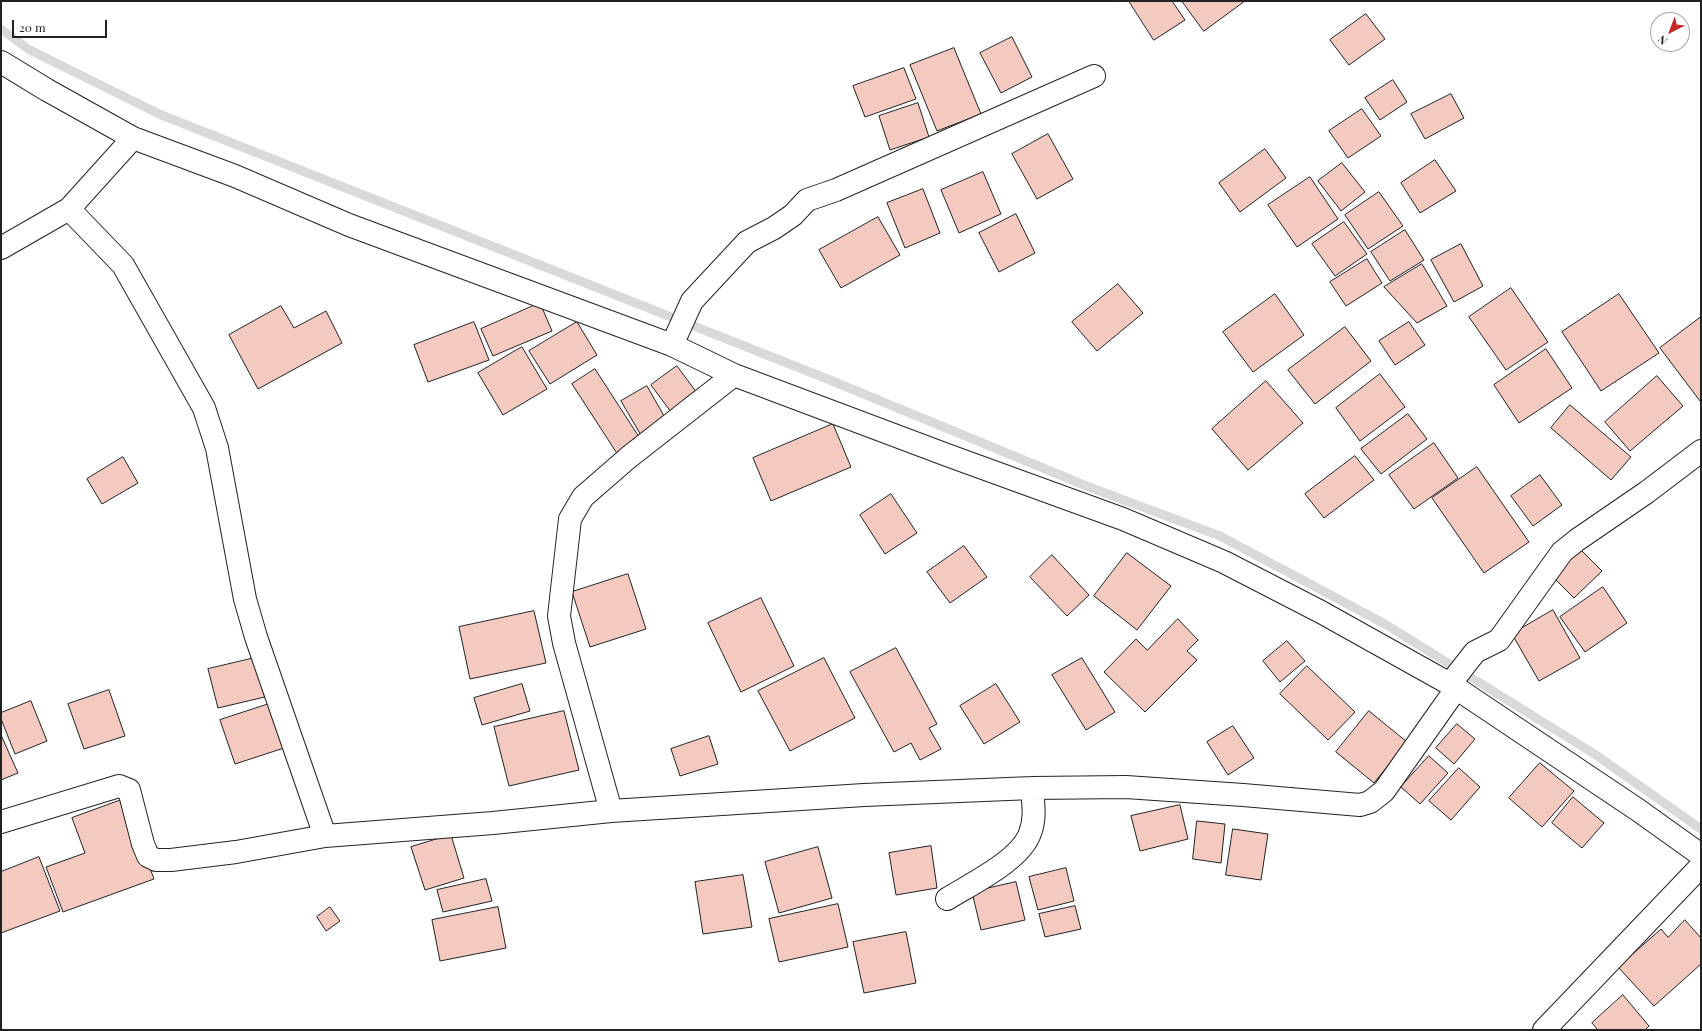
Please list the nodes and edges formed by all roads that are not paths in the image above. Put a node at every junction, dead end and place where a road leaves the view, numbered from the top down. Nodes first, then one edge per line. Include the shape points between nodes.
1 (1, 62) edge
2 (1094, 76) dead end
3 (133, 138) junction
4 (69, 209) junction
5 (1, 248) edge
6 (674, 339) junction
7 (734, 375) junction
8 (1701, 451) edge
9 (1454, 683) junction
10 (1032, 788) junction
11 (611, 811) junction
12 (1, 822) edge
13 (325, 836) junction
14 (1701, 855) edge
15 (1701, 866) edge
16 (947, 899) dead end
17 (1544, 1030) edge

1 - 3 street
2 - 6 street via 842,188 807,200 793,216 747,242 692,301
3 - 4 street
3 - 6 street via 235,176 349,225
4 - 5 street
4 - 13 street via 123,265 204,408 217,448 247,606
6 - 7 street
7 - 9 street via 1175,541 1224,562
7 - 11 street via 582,497 570,519 559,616 564,643
8 - 9 street via 1562,552 1499,640 1475,652
9 - 10 street via 1384,791 1370,802 1360,805 1126,787
9 - 14 street
10 - 11 street via 864,795
10 - 16 street via 1034,816 1026,844 1013,857
11 - 13 street
12 - 13 street via 124,786 129,790 148,856 156,860 236,852
15 - 17 street

